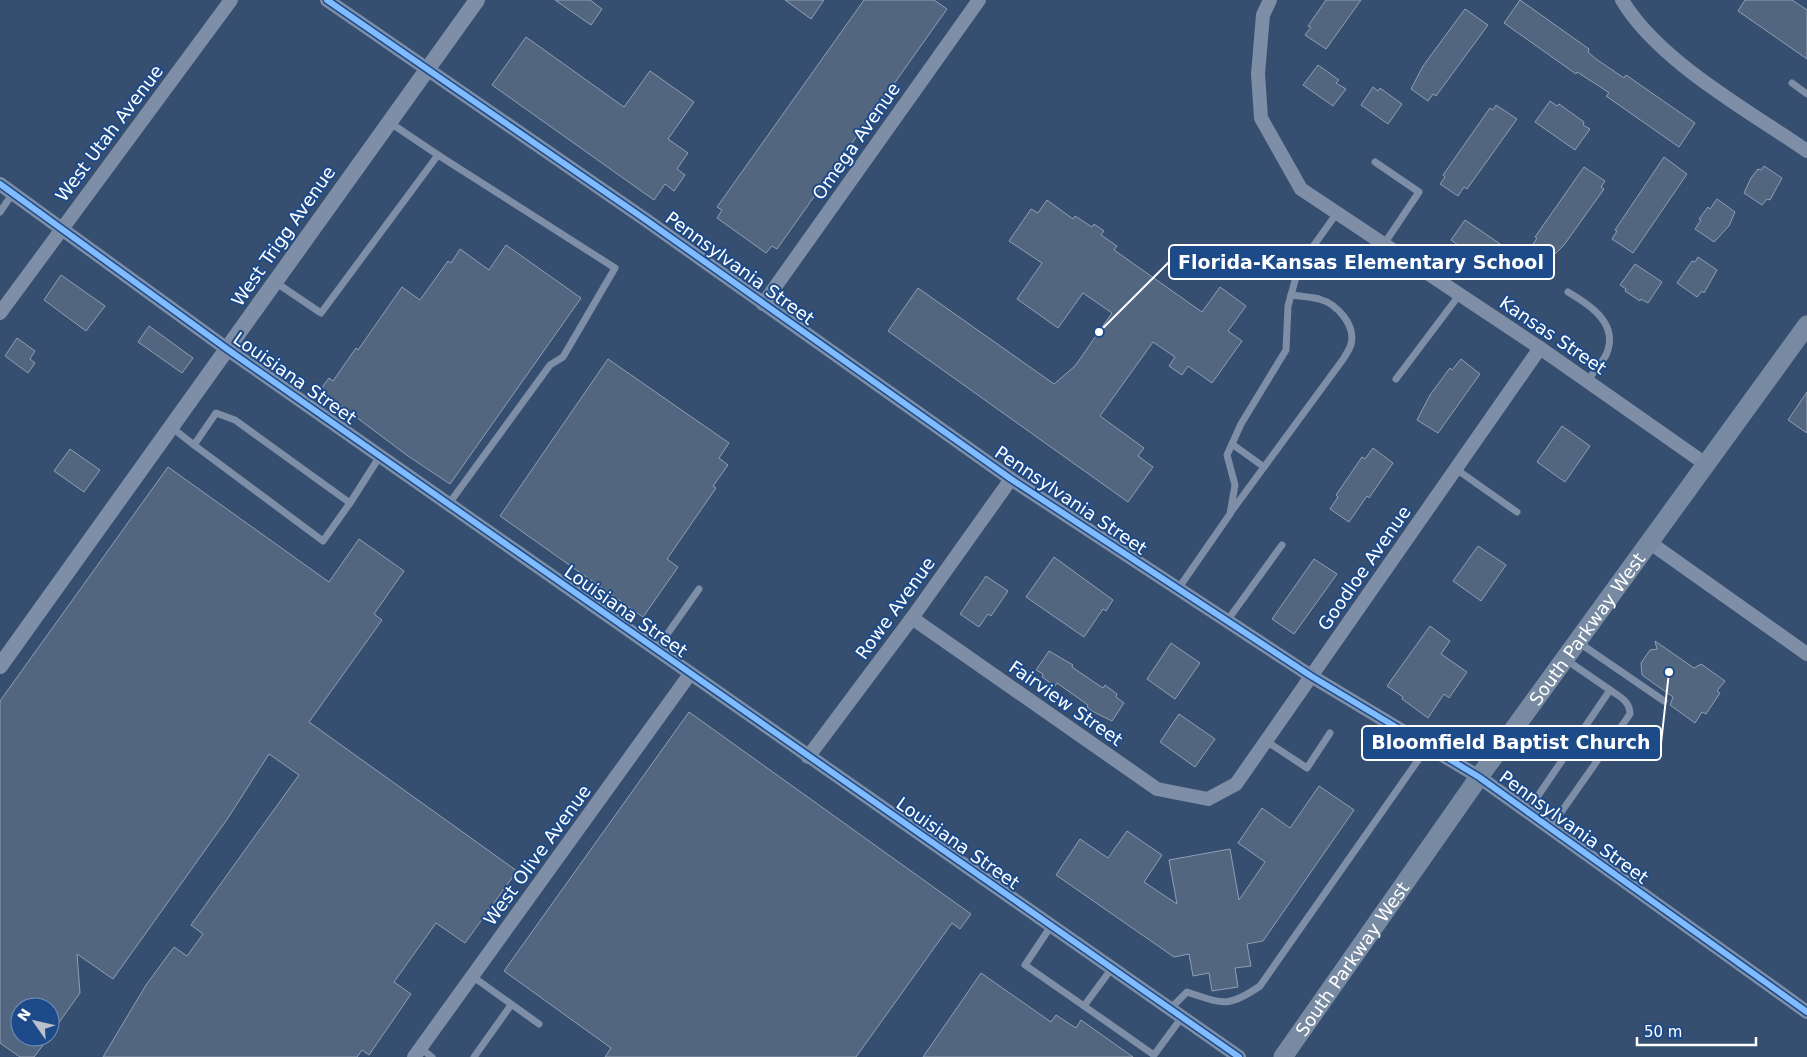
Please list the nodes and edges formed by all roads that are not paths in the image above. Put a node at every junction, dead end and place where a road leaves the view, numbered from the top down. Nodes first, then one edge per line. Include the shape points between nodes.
1 (231, 0) edge
2 (327, 0) edge
3 (477, 0) edge
4 (979, 0) edge
5 (1270, 0) edge
6 (1622, 0) edge
7 (428, 68) junction
8 (1792, 83) dead end
9 (1807, 94) edge
10 (389, 122) junction
11 (1807, 151) edge
12 (438, 155) junction
13 (1375, 162) dead end
14 (0, 184) edge
15 (13, 194) junction
16 (0, 212) edge
17 (1337, 212) junction
18 (63, 228) junction
19 (1384, 244) junction
20 (275, 282) junction
21 (1568, 292) dead end
22 (1460, 294) junction
23 (1291, 295) junction
24 (763, 304) junction
25 (0, 313) edge
26 (1807, 325) edge
27 (1540, 348) junction
28 (227, 349) junction
29 (1396, 379) dead end
30 (1587, 381) junction
31 (171, 427) junction
32 (1232, 444) junction
33 (194, 445) junction
34 (380, 456) junction
35 (1707, 465) junction
36 (1264, 467) junction
37 (1456, 468) junction
38 (1011, 479) junction
39 (350, 504) junction
40 (448, 504) junction
41 (1517, 512) dead end
42 (1230, 514) junction
43 (1650, 542) junction
44 (1282, 545) dead end
45 (699, 589) dead end
46 (1178, 589) junction
47 (912, 618) junction
48 (1227, 621) junction
49 (1578, 641) junction
50 (656, 650) junction
51 (1807, 654) edge
52 (1565, 659) junction
53 (0, 666) edge
54 (690, 674) junction
55 (1311, 676) junction
56 (1610, 690) junction
57 (1664, 702) dead end
58 (1330, 733) dead end
59 (1266, 741) junction
60 (1428, 746) junction
61 (808, 757) junction
62 (1479, 777) junction
63 (1208, 799) joint
64 (1527, 812) junction
65 (1550, 828) junction
66 (1051, 926) junction
67 (1112, 968) junction
68 (472, 976) junction
69 (511, 1005) junction
70 (1084, 1006) junction
71 (1807, 1012) edge
72 (1176, 1013) junction
73 (539, 1024) dead end
74 (417, 1053) edge
75 (432, 1057) edge
76 (474, 1057) edge
77 (1239, 1057) edge
78 (1283, 1057) edge

1 - 18 street, West Utah Avenue
2 - 7 street, Pennsylvania Street
3 - 7 street, West Trigg Avenue
4 - 24 street, Omega Avenue
5 - 17 street, Kansas Street via 1263,15 1258,74 1261,118 1301,189
6 - 11 street via 1673,59
7 - 10 street, West Trigg Avenue
7 - 24 street, Pennsylvania Street
8 - 9 lane
10 - 12 lane
10 - 20 street, West Trigg Avenue
12 - 20 lane via 321,314
12 - 40 lane via 615,268 563,357 550,365
13 - 19 lane via 1419,192
14 - 15 street, Louisiana Street
15 - 16 lane
15 - 18 street, Louisiana Street
17 - 19 street, Kansas Street
17 - 23 lane via 1299,266
18 - 25 street, West Utah Avenue
18 - 28 street, Louisiana Street
19 - 22 street, Kansas Street
20 - 28 street, West Trigg Avenue
21 - 30 lane via 1600,313 1609,339 1604,358
22 - 27 street, Kansas Street
22 - 29 lane
23 - 32 lane via 1286,350
23 - 36 lane via 1321,299 1335,308 1352,331 1351,344
24 - 38 street, Pennsylvania Street
26 - 35 main road, South Parkway West
27 - 30 street, Kansas Street
27 - 37 street, Goodloe Avenue
28 - 31 street, West Trigg Avenue
28 - 34 street, Louisiana Street
30 - 35 street, Kansas Street
31 - 33 lane
31 - 53 street, West Trigg Avenue
32 - 36 lane
32 - 42 lane via 1227,455 1235,485
33 - 39 lane via 216,413 235,420
33 - 39 lane via 323,541
34 - 39 lane
34 - 40 street, Louisiana Street
35 - 43 main road, South Parkway West
36 - 42 lane
37 - 41 lane
37 - 55 street, Goodloe Avenue
38 - 46 street, Pennsylvania Street
38 - 47 street, Rowe Avenue
40 - 50 street, Louisiana Street
42 - 46 lane
43 - 49 main road, South Parkway West
43 - 51 street
44 - 48 lane
45 - 50 lane
46 - 48 street, Pennsylvania Street
47 - 61 street, Rowe Avenue
47 - 63 street, Fairview Street via 1157,789
48 - 55 street, Pennsylvania Street
49 - 52 main road, South Parkway West
49 - 57 lane
50 - 54 street, Louisiana Street
52 - 56 lane
52 - 62 main road, South Parkway West
54 - 61 street, Louisiana Street
54 - 68 street, West Olive Avenue
55 - 59 street, Goodloe Avenue
55 - 60 street, Pennsylvania Street
56 - 64 lane
56 - 65 lane via 1625,700 1630,714
58 - 59 lane via 1307,768
59 - 63 street, Goodloe Avenue via 1236,784
60 - 62 street, Pennsylvania Street
60 - 72 lane via 1260,986 1238,1001 1215,1002 1187,992
61 - 66 street, Louisiana Street
62 - 64 street, Pennsylvania Street
62 - 78 main road, South Parkway West
64 - 65 street, Pennsylvania Street
65 - 71 street, Pennsylvania Street
66 - 67 street, Louisiana Street
66 - 70 lane via 1025,965
67 - 70 lane
67 - 72 street, Louisiana Street
68 - 69 lane
68 - 74 street, West Olive Avenue
69 - 73 lane
69 - 76 lane
70 - 72 lane via 1154,1055
72 - 77 street, Louisiana Street
74 - 75 lane

